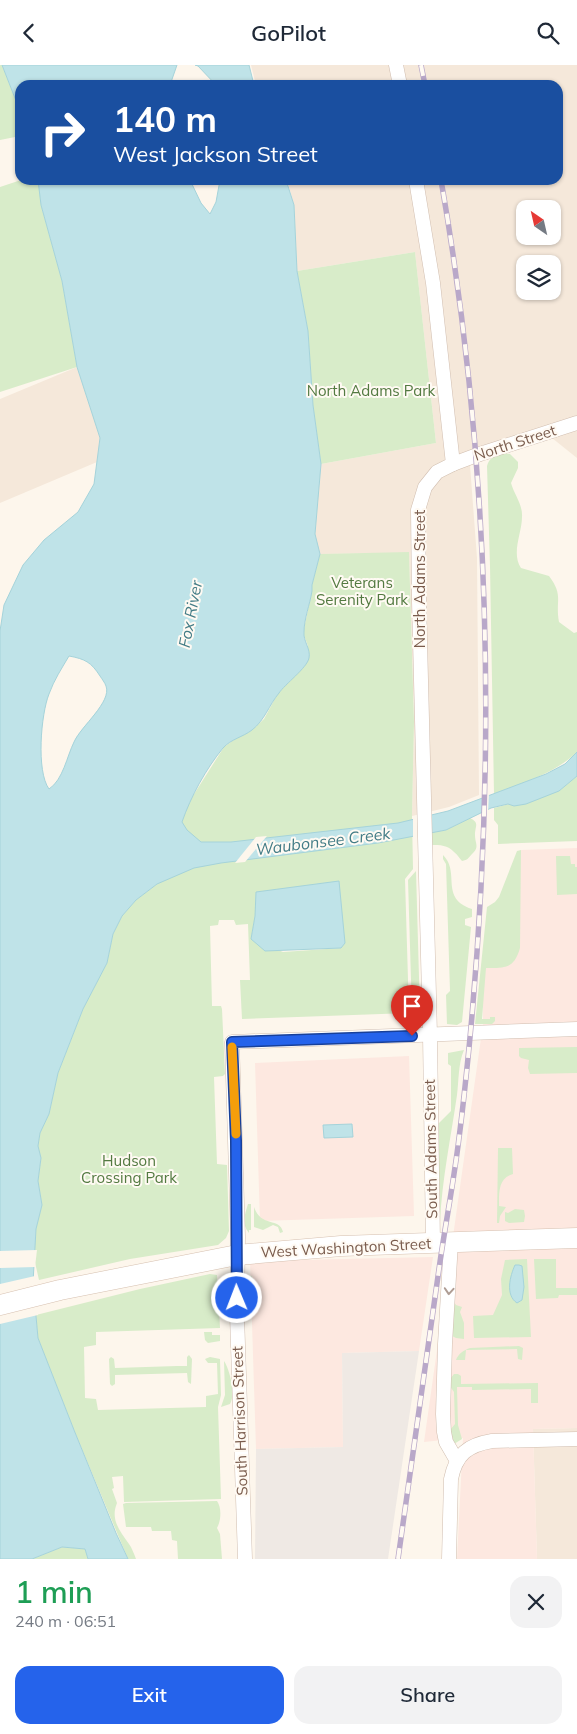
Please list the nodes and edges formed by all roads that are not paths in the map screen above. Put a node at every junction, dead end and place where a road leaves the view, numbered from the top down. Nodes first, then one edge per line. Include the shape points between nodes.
1 (396, 65) edge
2 (399, 80) edge
3 (417, 185) edge
4 (577, 423) edge
5 (453, 464) junction
6 (424, 844) joint
7 (577, 1029) edge
8 (430, 1035) junction
9 (577, 1238) edge
10 (442, 1243) junction
11 (237, 1255) junction
12 (0, 1305) edge
13 (577, 1439) edge
14 (457, 1461) junction
15 (244, 1559) edge
16 (450, 1559) edge

1 - 2 street
3 - 5 street via 434,283
4 - 5 street, North Street
5 - 6 street, North Adams Street via 437,473 425,487 418,510
6 - 8 street, South Adams Street
7 - 8 street
8 - 10 street, South Adams Street
8 - 11 street, South Harrison Street via 232,1042
9 - 10 main road, West Washington Street
10 - 11 main road, West Washington Street via 341,1246
10 -> 14 street, South Adams Street via 444,1432 446,1443
11 - 12 main road, West Washington Street
11 - 15 street, South Harrison Street
13 - 14 street via 479,1443
14 - 16 street via 451,1479

